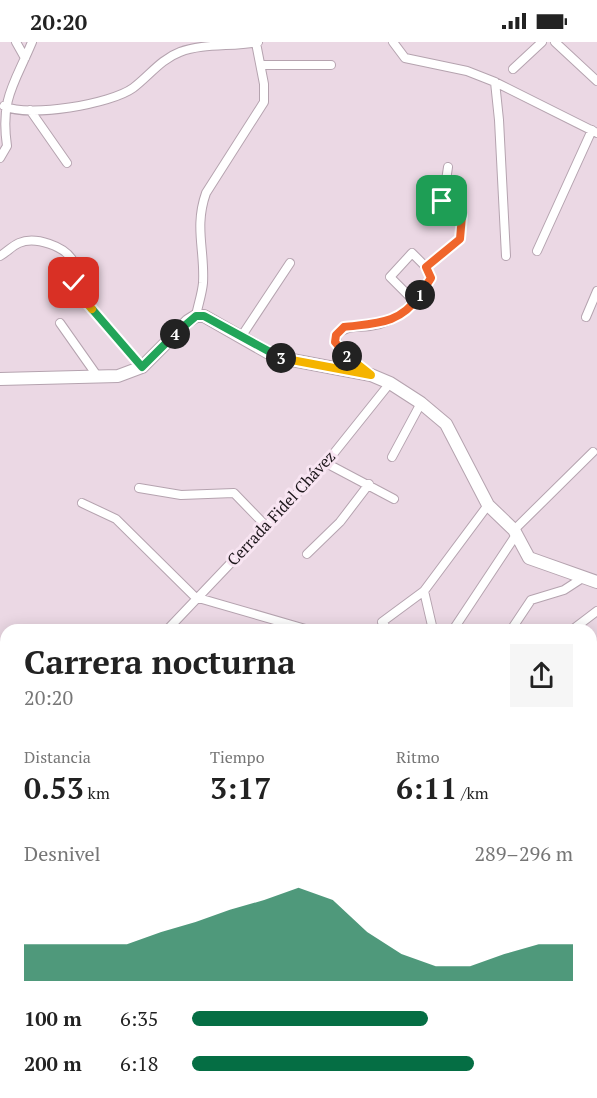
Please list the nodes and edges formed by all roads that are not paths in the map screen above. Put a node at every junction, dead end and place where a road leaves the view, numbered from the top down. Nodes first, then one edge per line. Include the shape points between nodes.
1 (16, 42) edge
2 (32, 42) edge
3 (257, 42) edge
4 (393, 42) edge
5 (542, 42) edge
6 (555, 42) edge
7 (25, 58) junction
8 (261, 65) junction
9 (331, 65) dead end
10 (513, 69) dead end
11 (597, 81) edge
12 (495, 82) junction
13 (4, 106) junction
14 (30, 110) junction
15 (595, 132) edge
16 (0, 158) edge
17 (67, 163) dead end
18 (448, 167) dead end
19 (537, 251) dead end
20 (0, 256) edge
21 (506, 256) dead end
22 (290, 263) dead end
23 (426, 267) junction
24 (597, 291) edge
25 (415, 302) junction
26 (196, 316) junction
27 (586, 317) dead end
28 (60, 323) dead end
29 (241, 338) junction
30 (142, 367) junction
31 (371, 375) junction
32 (98, 377) junction
33 (0, 380) edge
34 (390, 382) junction
35 (421, 403) junction
36 (593, 452) dead end
37 (392, 457) dead end
38 (326, 463) junction
39 (369, 484) junction
40 (139, 488) dead end
41 (394, 499) dead end
42 (82, 503) dead end
43 (488, 505) junction
44 (266, 526) junction
45 (515, 532) junction
46 (307, 554) dead end
47 (584, 577) junction
48 (597, 582) edge
49 (424, 591) junction
50 (195, 597) junction
51 (597, 611) edge
52 (172, 624) edge
53 (288, 624) edge
54 (384, 624) edge
55 (432, 624) edge
56 (457, 624) edge
57 (515, 624) edge
58 (580, 624) edge

1 - 7 street
2 - 7 street
3 - 8 street
3 - 14 street via 182,50 116,98
4 - 12 street via 405,58 467,71
5 - 10 street
6 - 11 street
7 - 13 street
8 - 9 street
8 - 26 street via 264,102 206,193 200,210 203,283
12 - 15 street
12 - 21 street
13 - 14 street
13 - 16 street via 7,146
14 - 17 street
15 - 19 street
18 - 23 street via 442,201 462,216 460,239
20 - 30 street via 25,241 64,251 73,262 78,293
22 - 29 street
23 - 25 street via 431,278
23 - 25 street via 411,253 390,277
24 - 27 street
25 - 31 street via 385,322 344,327 336,335 338,348
26 - 29 street via 204,316
26 - 30 street
28 - 32 street
29 - 31 street via 276,357
30 - 32 street via 118,376
31 - 34 street
32 - 33 street
34 - 35 street
34 - 38 street, Cerrada Fidel Chávez
35 - 37 street
35 - 43 street via 446,424
36 - 45 street
38 - 39 street
38 - 44 street, Cerrada Fidel Chávez
39 - 41 street
39 - 46 street via 340,522
40 - 44 street via 181,495 234,493
42 - 50 street via 116,519
43 - 45 street
43 - 49 street
44 - 50 street, Cerrada Fidel Chávez
45 - 47 street via 529,558
45 - 56 street
47 - 48 street
47 - 57 street via 564,590 531,600
49 - 54 street
49 - 55 street
50 - 52 street, Cerrada Fidel Chávez
50 - 53 street
51 - 58 street

